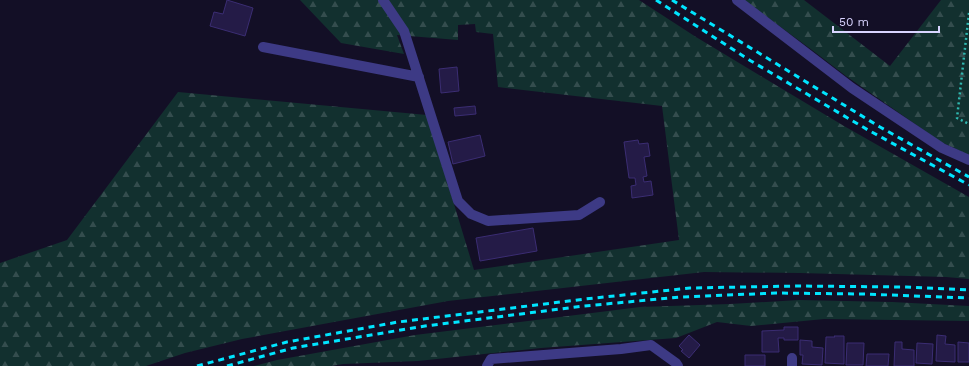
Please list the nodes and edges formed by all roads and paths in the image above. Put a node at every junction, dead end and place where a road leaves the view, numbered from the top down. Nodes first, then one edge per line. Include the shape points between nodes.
1 (383, 0) edge
2 (737, 0) edge
3 (969, 13) edge
4 (263, 47) dead end
5 (419, 77) junction
6 (969, 124) edge
7 (969, 160) edge
8 (600, 202) dead end
9 (487, 366) edge
10 (678, 366) edge

1 - 5 lane via 404,31
2 - 7 lane via 852,88 942,148
3 - 6 path via 957,118
4 - 5 lane
5 - 8 lane via 458,201 471,214 488,221 579,215
9 - 10 lane via 491,359 651,345

